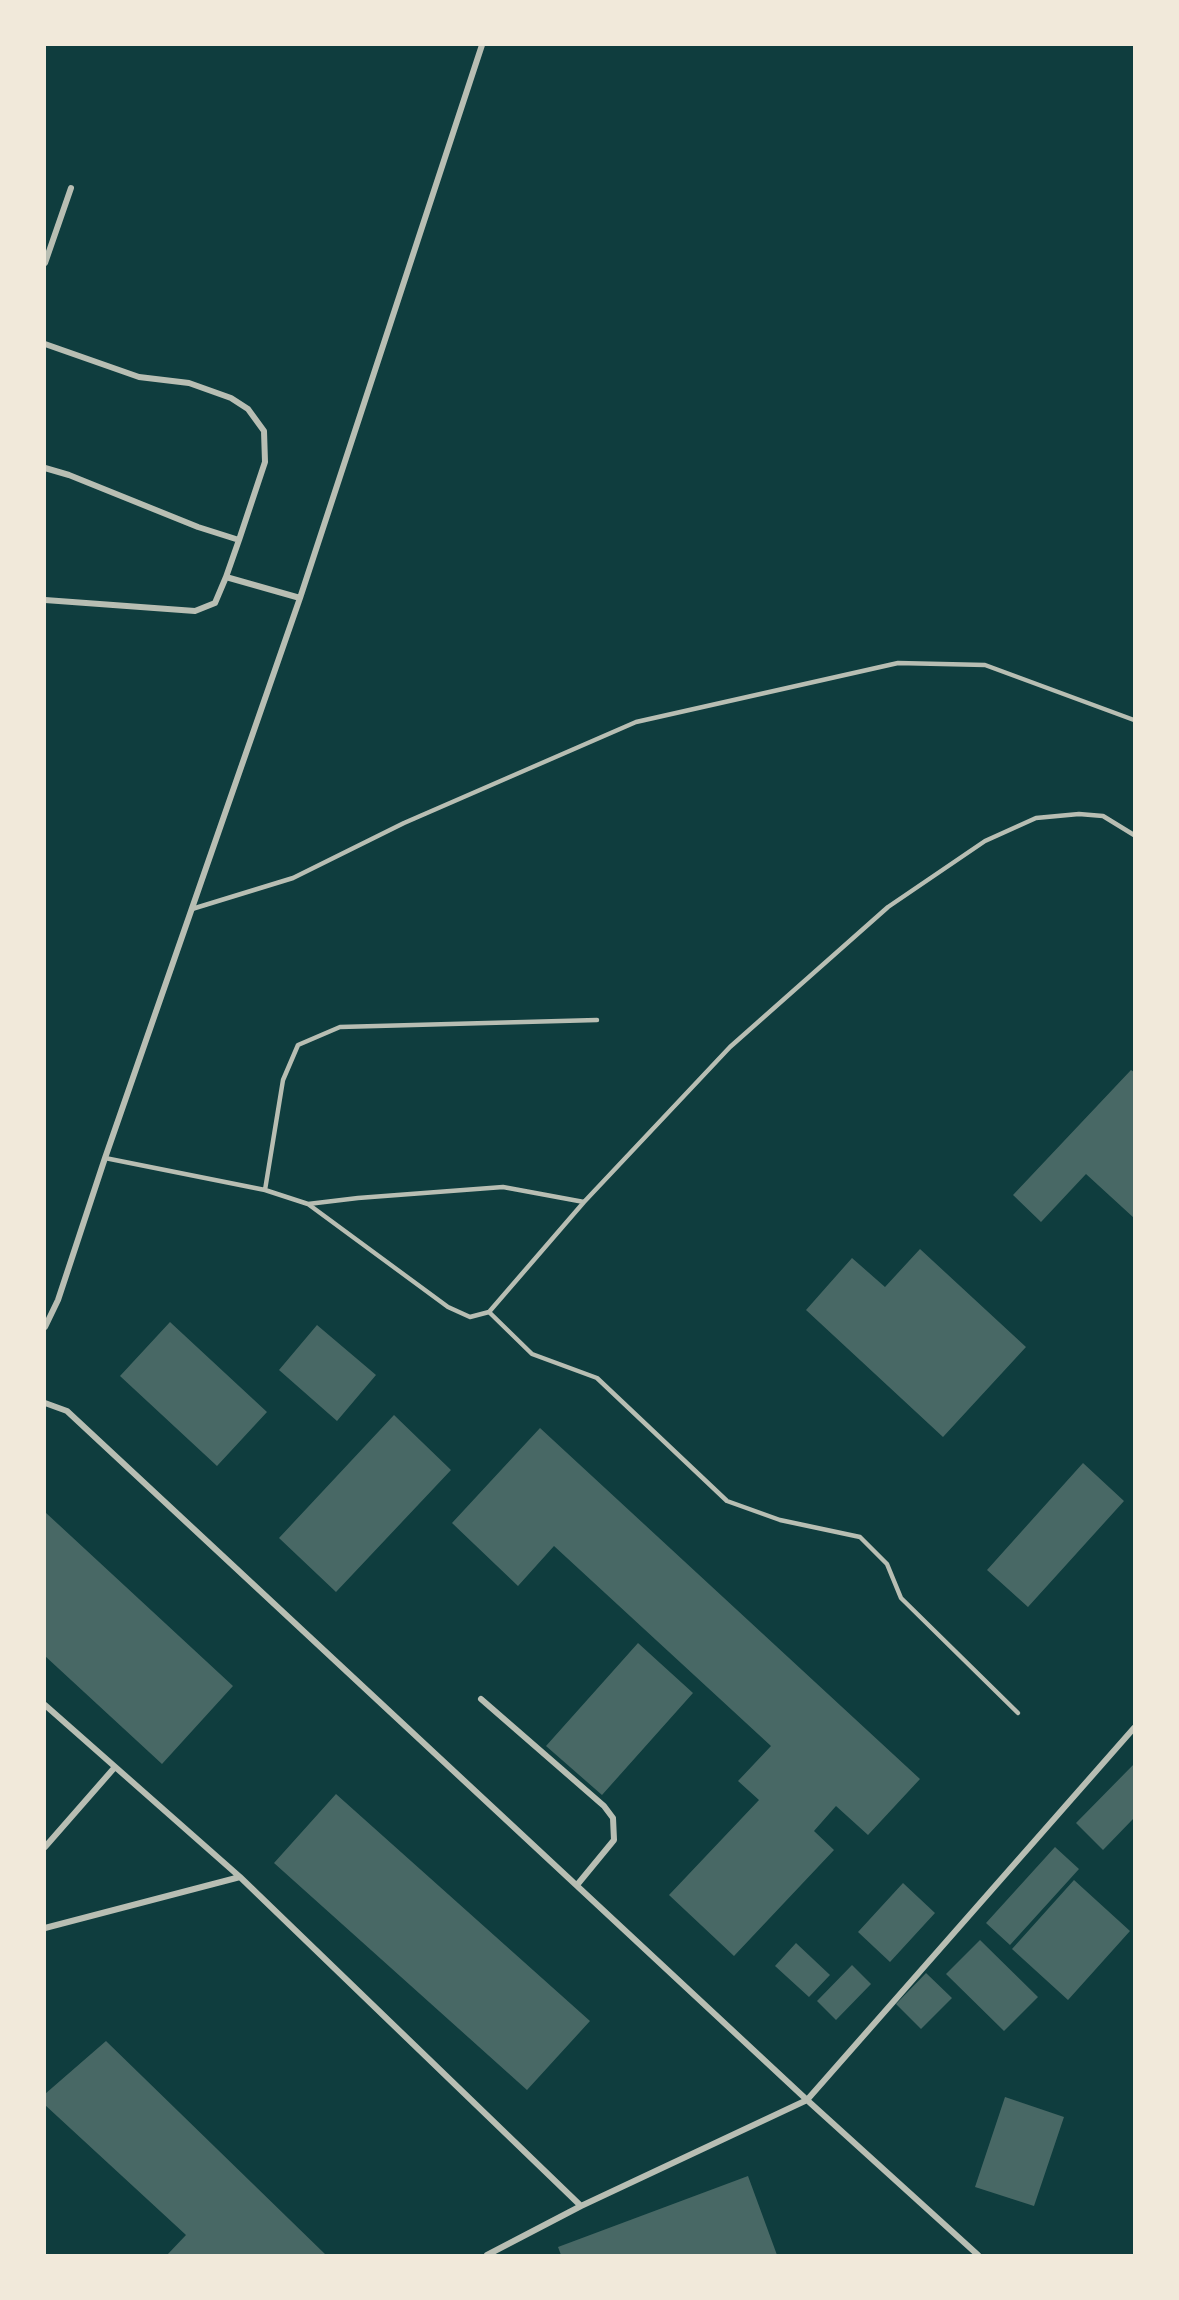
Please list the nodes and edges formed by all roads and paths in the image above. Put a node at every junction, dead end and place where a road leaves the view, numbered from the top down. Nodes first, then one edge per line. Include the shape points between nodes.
1 (482, 45) edge
2 (71, 188) dead end
3 (45, 263) edge
4 (45, 344) edge
5 (45, 468) edge
6 (239, 540) junction
7 (226, 577) junction
8 (300, 598) junction
9 (45, 600) edge
10 (1134, 720) edge
11 (1134, 835) edge
12 (192, 909) junction
13 (597, 1020) dead end
14 (105, 1158) junction
15 (265, 1190) junction
16 (584, 1202) junction
17 (308, 1204) junction
18 (489, 1312) junction
19 (45, 1327) edge
20 (45, 1403) edge
21 (481, 1699) dead end
22 (45, 1705) edge
23 (1018, 1713) dead end
24 (1134, 1728) edge
25 (115, 1767) junction
26 (45, 1847) edge
27 (240, 1877) junction
28 (576, 1885) junction
29 (45, 1928) edge
30 (807, 2100) junction
31 (581, 2206) junction
32 (487, 2255) edge
33 (978, 2255) edge

1 - 8 street
2 - 3 street
4 - 6 street via 139,377 189,383 231,398 248,409 264,431 266,462
5 - 6 street
6 - 7 street
7 - 8 street
7 - 9 street via 215,603 195,611
8 - 12 street
10 - 12 lane via 985,665 898,663 636,722 404,823 293,878
11 - 16 lane via 1103,816 1079,814 1036,818 985,841 888,907 730,1047
12 - 14 street
13 - 15 lane via 340,1027 298,1045 283,1080
14 - 15 lane
14 - 19 street via 58,1300
15 - 17 lane
16 - 17 lane via 503,1187
16 - 18 lane
17 - 18 lane via 447,1307 470,1317
18 - 23 lane via 532,1354 597,1378 727,1501 780,1520 860,1537 887,1564 901,1599
20 - 28 street via 67,1411
21 - 28 street via 613,1818 614,1840
22 - 25 street
24 - 30 street
25 - 26 street
25 - 27 street
27 - 29 street
27 - 31 street
28 - 30 street
30 - 31 street
30 - 33 street
31 - 32 street

